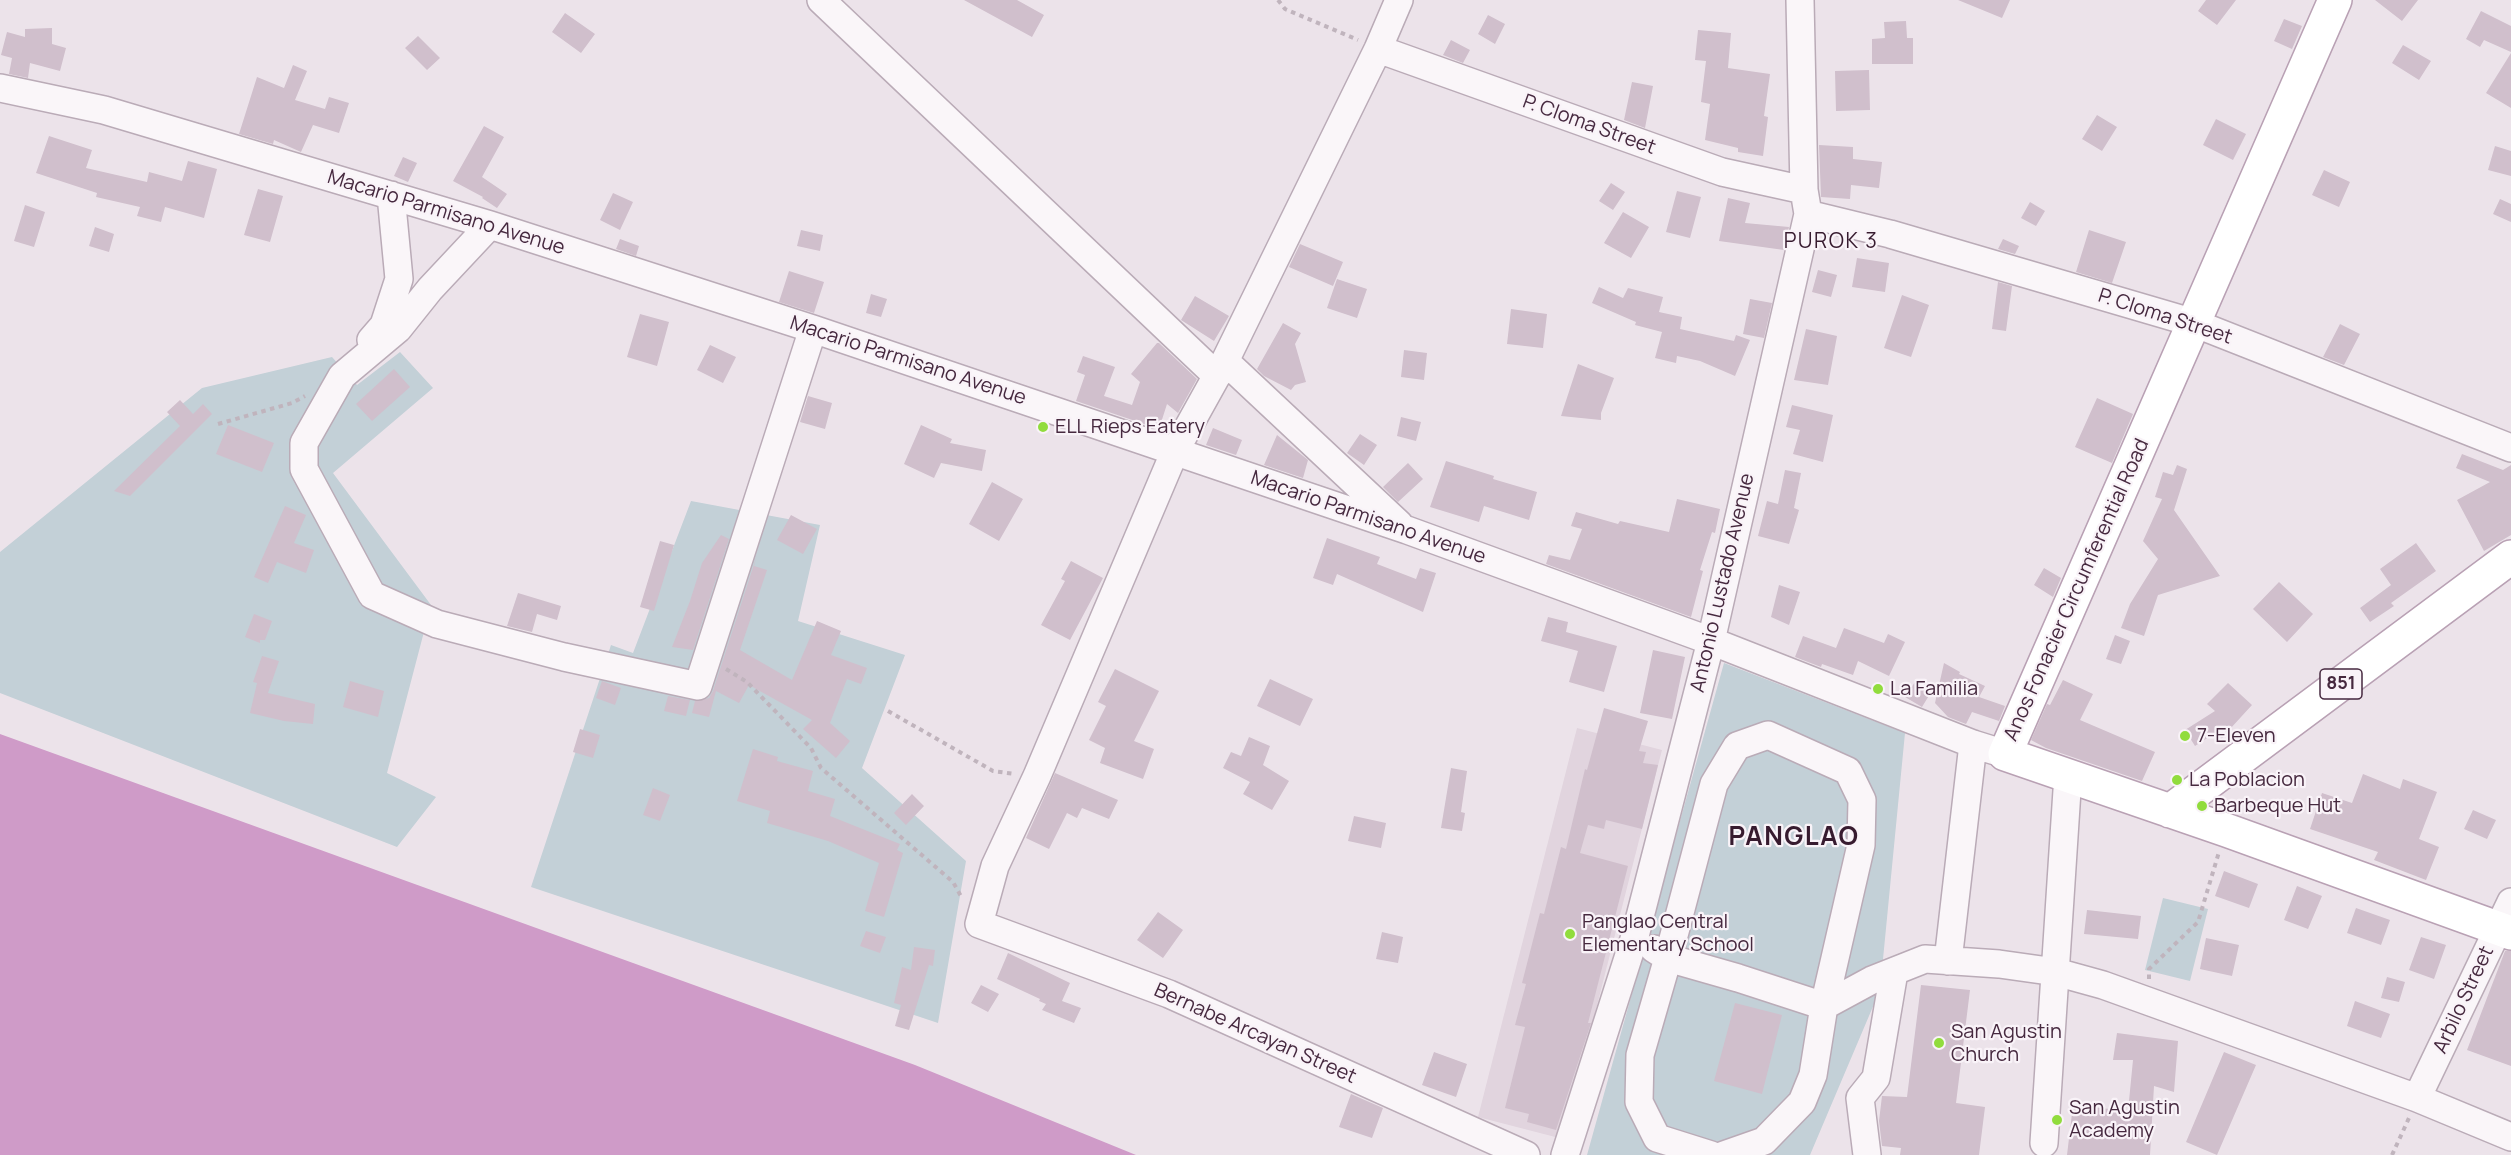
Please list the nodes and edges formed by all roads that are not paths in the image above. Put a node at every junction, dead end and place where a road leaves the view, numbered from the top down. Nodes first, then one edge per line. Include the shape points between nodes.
1 (821, 0) edge
2 (1400, 0) edge
3 (1800, 0) edge
4 (2335, 0) edge
5 (1378, 49) junction
6 (0, 88) edge
7 (392, 195) junction
8 (1806, 202) junction
9 (490, 225) junction
10 (2194, 323) junction
11 (813, 329) junction
12 (1221, 368) junction
13 (342, 376) junction
14 (2511, 448) edge
15 (1175, 451) junction
16 (1407, 530) junction
17 (2511, 557) edge
18 (1711, 641) junction
19 (1973, 744) junction
20 (2005, 754) junction
21 (2068, 775) junction
22 (2170, 811) junction
23 (2507, 921) edge
24 (1635, 936) junction
25 (1668, 958) junction
26 (1948, 961) junction
27 (1894, 972) junction
28 (2056, 972) junction
29 (1824, 1006) junction
30 (2417, 1098) junction
31 (2511, 1137) edge
32 (2044, 1143) dead end
33 (1526, 1155) edge
34 (1565, 1155) edge
35 (1711, 1155) edge
36 (1725, 1155) edge
37 (1867, 1155) edge

1 - 12 street
2 - 5 street
3 - 8 street, Antonio Lustado Avenue
4 - 10 main road, Anos Fonacier Circumferential Road
5 - 8 street, P. Cloma Street
5 - 12 street
6 - 7 street, Macario Parmisano Avenue via 104,110
7 - 9 street, Macario Parmisano Avenue
7 - 13 street via 399,279 384,325
8 - 10 street, P. Cloma Street via 1890,234
8 - 18 street, Antonio Lustado Avenue
9 - 11 street, Macario Parmisano Avenue
9 - 13 street via 398,329
10 - 14 street, P. Cloma Street
10 - 20 main road, Anos Fonacier Circumferential Road
11 - 13 street via 698,686 437,624 372,595 304,469 304,443
11 - 15 street, Macario Parmisano Avenue
12 - 15 street
12 - 16 street
15 - 16 street, Macario Parmisano Avenue
15 - 33 street, Bernabe Arcayan Street via 995,866 979,924 1169,994
16 - 18 street, Macario Parmisano Avenue
17 - 22 main road, 851
18 - 19 street, Macario Parmisano Avenue
18 - 24 street, Antonio Lustado Avenue
19 - 20 street, Macario Parmisano Avenue
19 - 26 street
20 - 21 main road, Anos Fonacier Circumferential Road
21 - 22 main road, Anos Fonacier Circumferential Road
21 - 28 street
22 - 23 main road, Anos Fonacier Circumferential Road
23 - 30 street, Arbilo Street
24 - 25 street
24 - 34 street, Antonio Lustado Avenue
25 - 29 street
25 - 29 street via 1714,784 1737,746 1768,735 1848,771 1862,800 1860,845
25 - 35 street via 1640,1055 1639,1102 1657,1138
26 - 27 street via 1925,959
26 - 28 street
27 - 29 street
27 - 37 street via 1876,1078 1860,1098
28 - 30 street via 2103,985
28 - 32 street
29 - 36 street via 1813,1075 1802,1102 1764,1142
30 - 31 street

